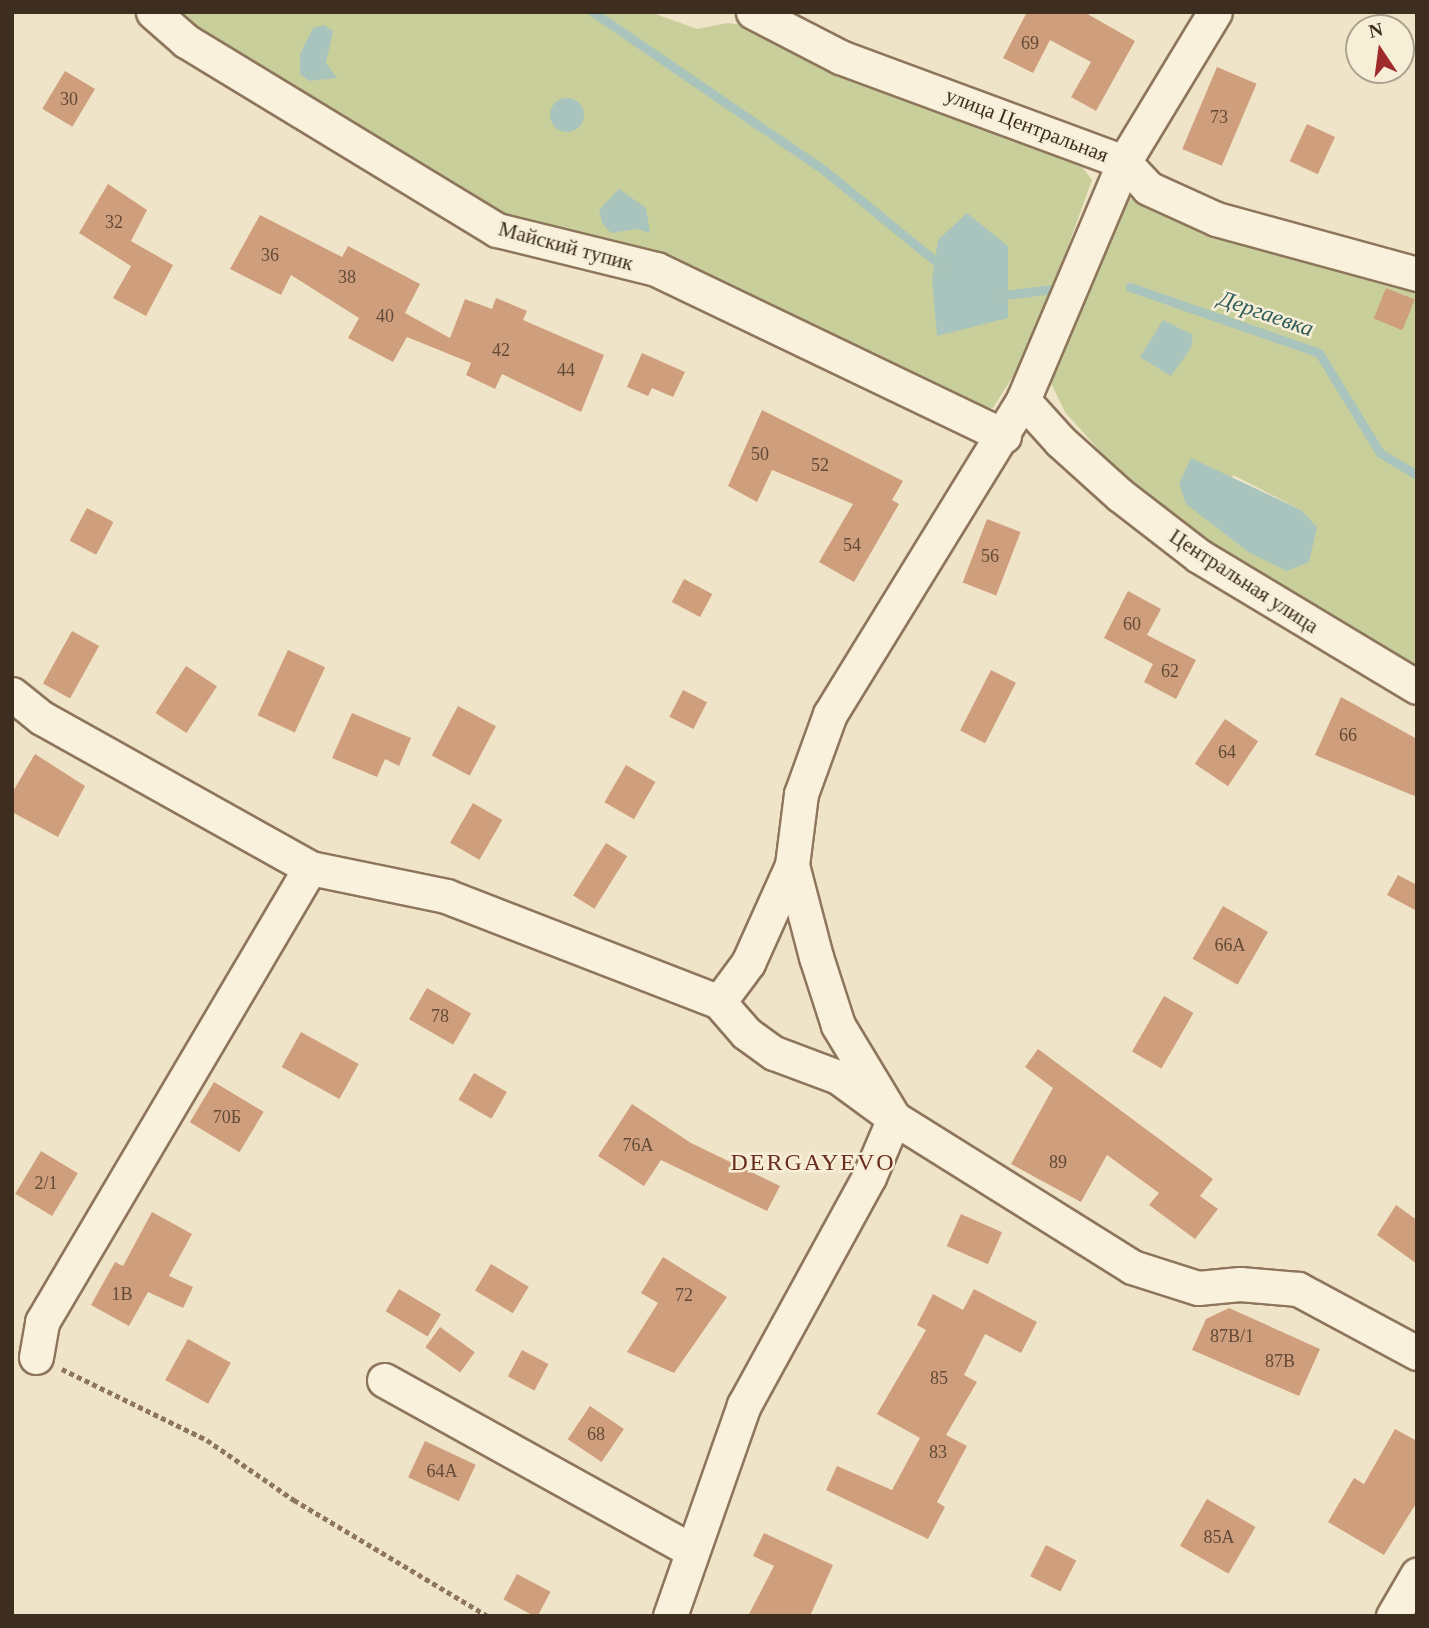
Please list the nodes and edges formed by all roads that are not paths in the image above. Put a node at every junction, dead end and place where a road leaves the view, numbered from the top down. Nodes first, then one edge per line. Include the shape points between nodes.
1 (153, 12) edge
2 (753, 12) edge
3 (1216, 12) edge
4 (1125, 162) junction
5 (1417, 274) edge
6 (1023, 400) junction
7 (1004, 436) junction
8 (1417, 687) edge
9 (12, 694) edge
10 (792, 864) junction
11 (310, 868) junction
12 (719, 1002) junction
13 (894, 1118) junction
14 (1417, 1353) edge
15 (36, 1357) road end
16 (384, 1380) dead end
17 (692, 1550) junction
18 (1417, 1575) edge
19 (670, 1616) edge
20 (1393, 1616) edge

1 - 7 street, Майский тупик via 186,41 497,230 656,269
2 - 4 street, улица Центральная via 840,57
3 - 4 street
4 - 5 street, улица Центральная via 1148,188 1216,219
4 - 6 street
6 - 7 street
6 - 8 street, Центральная улица via 1120,495 1199,556
7 - 10 street via 830,714 801,794
9 - 11 street via 42,718
10 - 12 street via 748,962
10 - 13 street via 838,1026
11 - 12 street via 446,896
11 - 15 street via 42,1321
12 - 13 street via 746,1033 774,1053 838,1077
13 - 14 street via 1132,1267 1198,1288 1240,1284 1298,1289
13 - 17 street via 869,1177 744,1405
16 - 17 street
17 - 19 street
18 - 20 street

